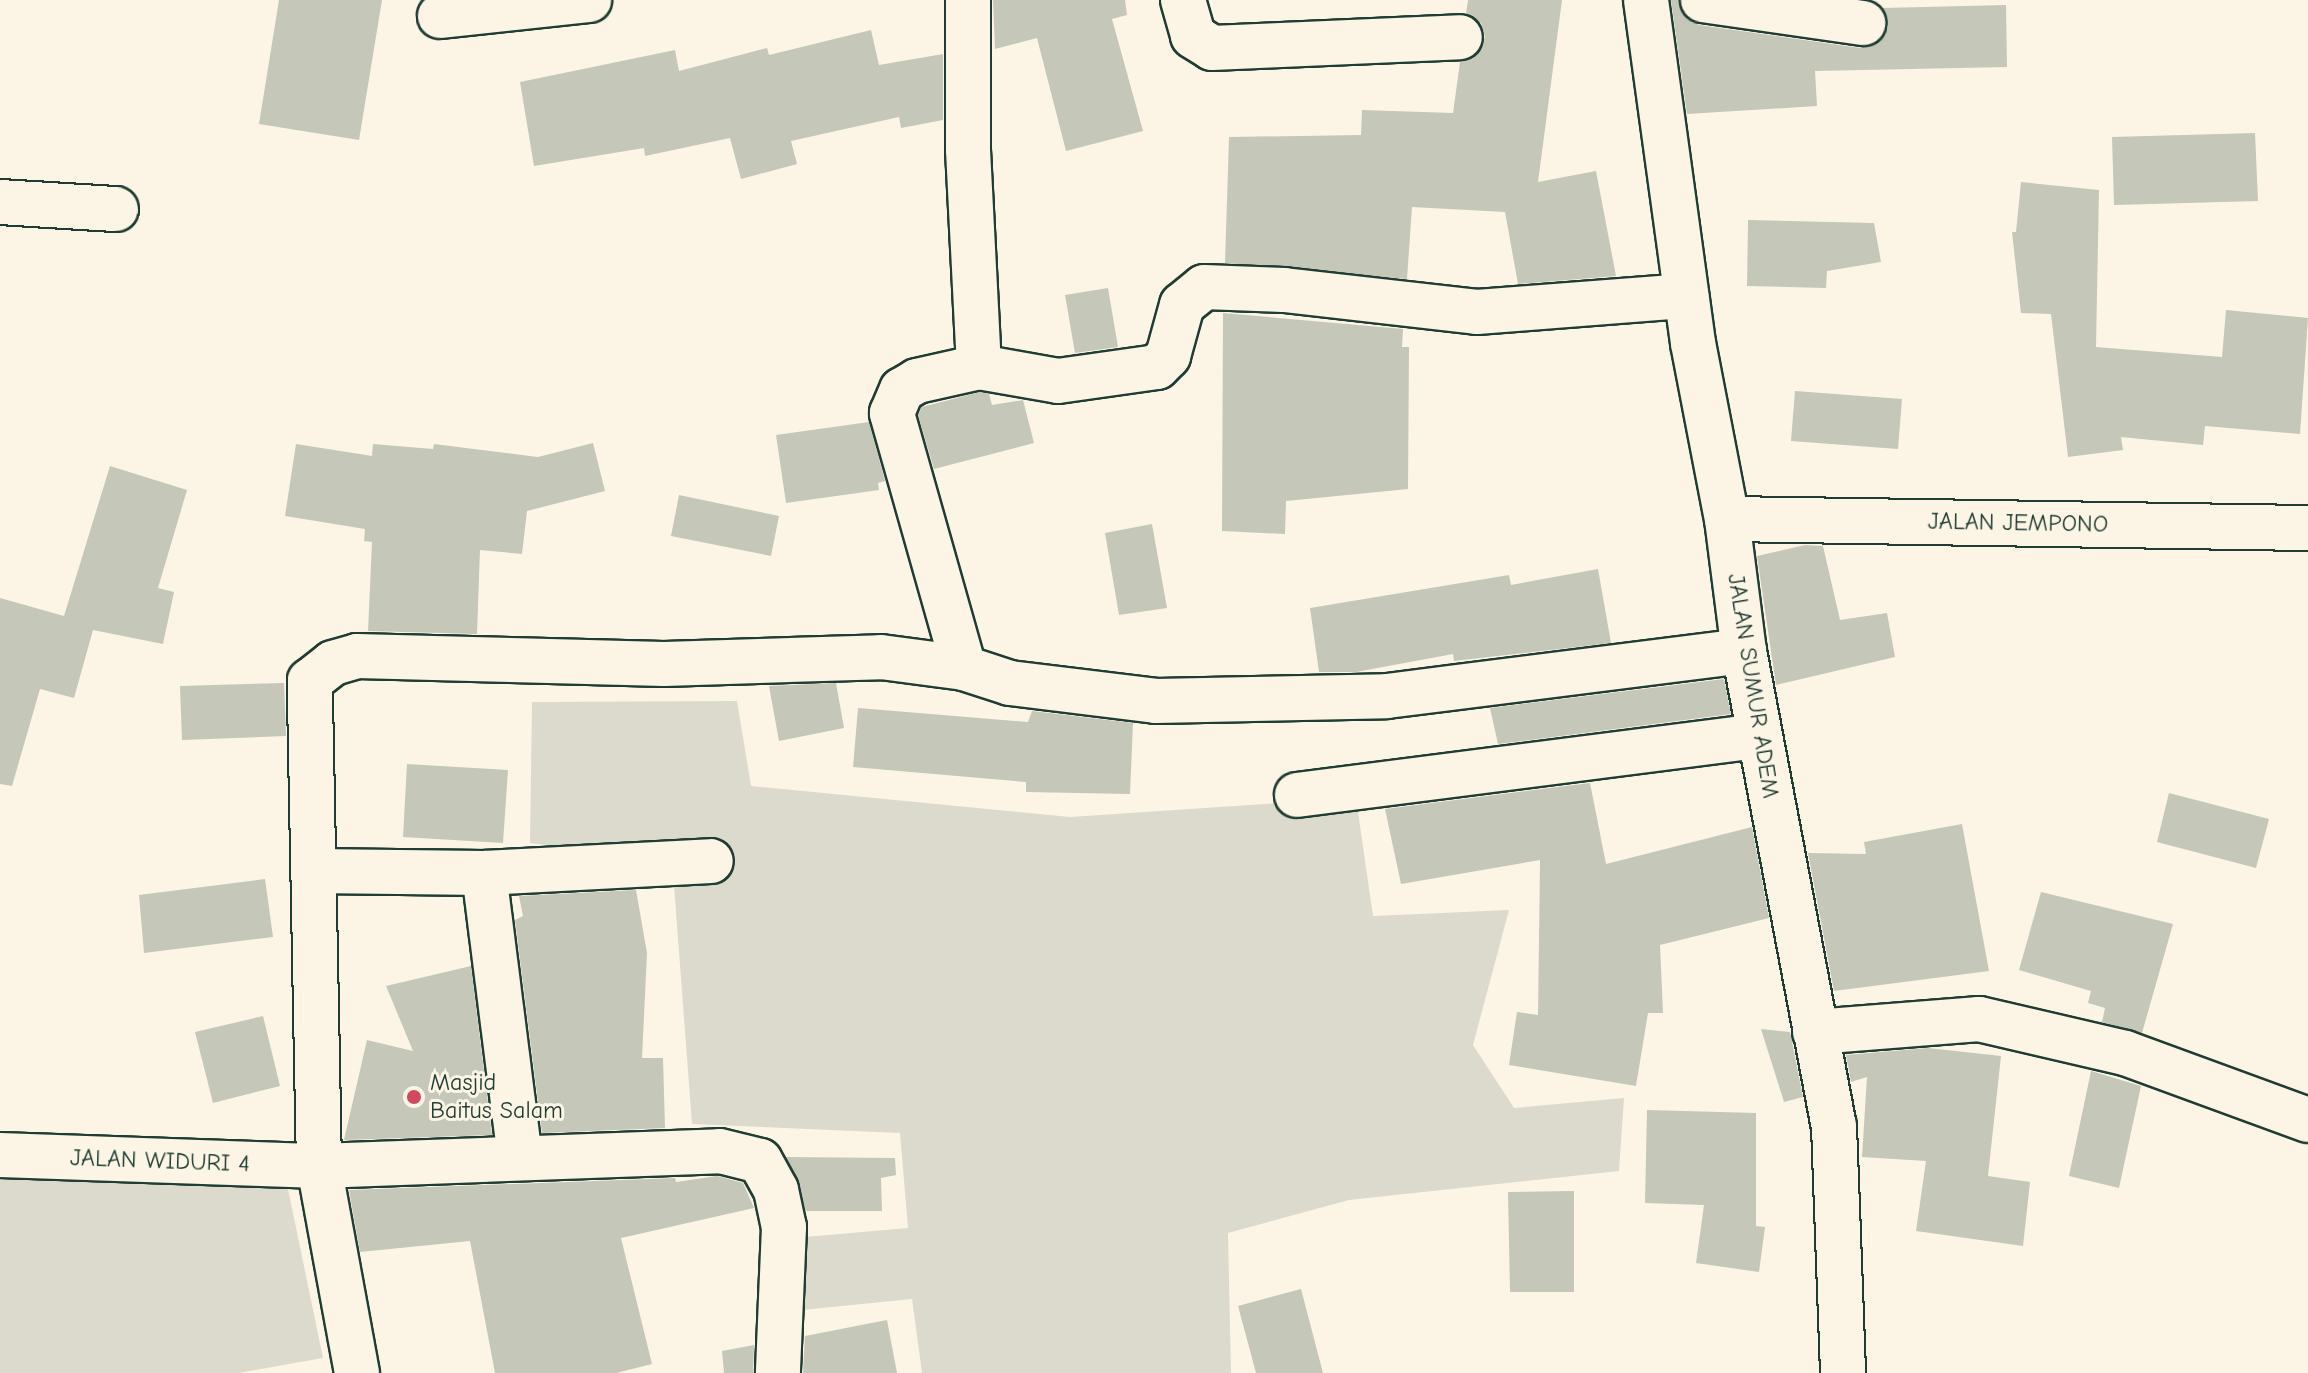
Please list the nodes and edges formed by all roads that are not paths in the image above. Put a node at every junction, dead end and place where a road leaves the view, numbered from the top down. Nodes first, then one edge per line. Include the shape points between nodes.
1 (589, 0) edge
2 (968, 0) edge
3 (1183, 0) edge
4 (1646, 0) edge
5 (1703, 0) edge
6 (440, 16) dead end
7 (1863, 23) dead end
8 (1460, 37) dead end
9 (0, 202) edge
10 (116, 209) dead end
11 (1686, 296) junction
12 (979, 367) junction
13 (1727, 519) junction
14 (2308, 528) edge
15 (1744, 651) junction
16 (964, 668) junction
17 (1759, 736) junction
18 (1297, 795) dead end
19 (711, 861) dead end
20 (313, 871) junction
21 (484, 873) junction
22 (1815, 1032) junction
23 (2308, 1120) edge
24 (0, 1155) edge
25 (520, 1157) junction
26 (319, 1166) junction
27 (357, 1373) edge
28 (778, 1373) edge
29 (1843, 1373) edge

1 - 6 street
2 - 12 street via 968,149
3 - 8 street via 1193,36 1212,48
4 - 11 street, JALAN SUMUR ADEM
5 - 7 street
9 - 10 street
11 - 12 street via 1477,312 1284,290 1204,287 1182,305 1168,356 1157,367 1058,381
11 - 13 street, JALAN SUMUR ADEM
12 - 16 street via 917,381 902,390 892,413
13 - 14 street, JALAN JEMPONO
13 - 15 street, JALAN SUMUR ADEM
15 - 16 street via 1387,696 1171,701 1010,683
15 - 17 street, JALAN SUMUR ADEM
16 - 20 street via 881,657 664,664 357,656 333,663 310,681
17 - 18 street
17 - 22 street, JALAN SUMUR ADEM
19 - 21 street
20 - 21 street
20 - 26 street
21 - 25 street
22 - 23 street via 1979,1019 2125,1053
22 - 29 street, JALAN SUMUR ADEM via 1834,1126
24 - 26 street, JALAN WIDURI 4
25 - 26 street, JALAN WIDURI 4
25 - 28 street, JALAN WIDURI 4 via 720,1151 760,1161 776,1190 784,1227
26 - 27 street

